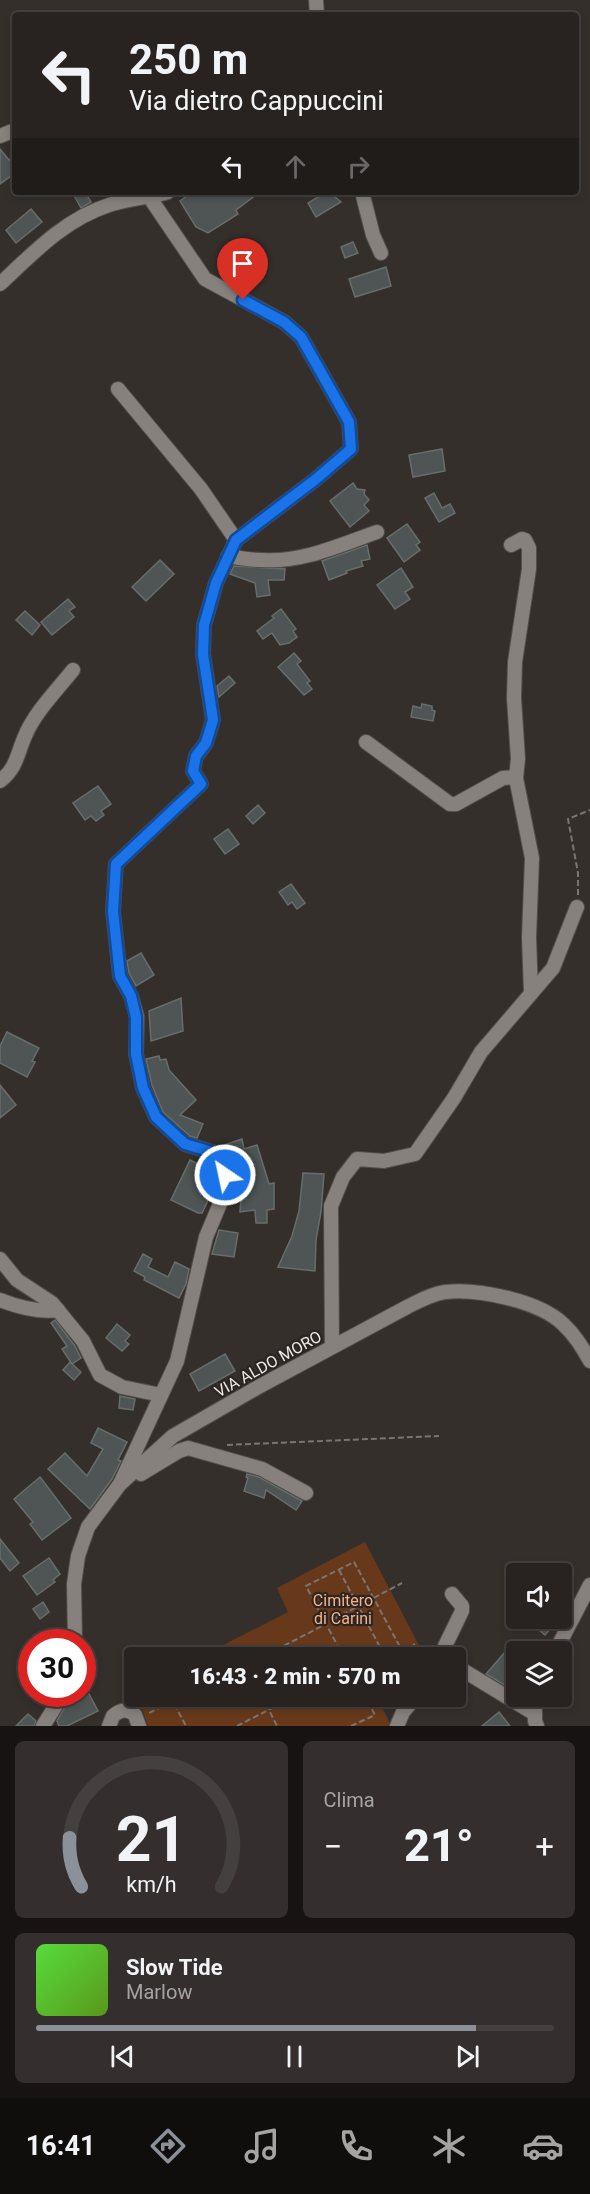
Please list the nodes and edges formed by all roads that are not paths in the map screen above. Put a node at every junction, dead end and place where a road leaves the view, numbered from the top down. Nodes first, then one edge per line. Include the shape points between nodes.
1 (159, 195) edge
2 (363, 195) edge
3 (150, 198) junction
4 (381, 254) dead end
5 (0, 284) edge
6 (118, 389) dead end
7 (377, 532) dead end
8 (236, 540) junction
9 (511, 545) dead end
10 (228, 556) junction
11 (73, 670) dead end
12 (366, 742) dead end
13 (516, 777) junction
14 (0, 781) edge
15 (578, 907) road end
16 (531, 993) junction
17 (0, 1259) edge
18 (0, 1300) edge
19 (58, 1310) junction
20 (332, 1347) junction
21 (590, 1361) edge
22 (161, 1395) junction
23 (120, 1484) junction
24 (306, 1493) dead end
25 (590, 1585) edge
26 (452, 1594) dead end
27 (75, 1629) edge
28 (561, 1641) edge
29 (446, 1647) edge
30 (466, 1674) edge
31 (55, 1707) edge
32 (407, 1707) edge
33 (142, 1720) edge
34 (536, 1720) edge
35 (43, 1726) edge
36 (108, 1726) edge
37 (397, 1726) edge

1 - 3 street
2 - 4 street
3 - 5 street via 108,205 66,226
3 - 8 street via 204,279 284,322 301,337 349,422 351,449
6 - 8 street via 201,489
7 - 10 street via 288,559 263,561
8 - 10 street
9 - 13 street via 525,540 529,553 515,662
10 - 22 street via 204,625 203,654 213,720 193,771 201,784 116,864 113,911 120,976 136,1017 136,1054 143,1088 156,1117 185,1144 212,1152 225,1175 225,1188 206,1237 177,1361
11 - 14 street via 34,720 14,766
12 - 13 street via 450,804 503,778
13 - 16 street via 532,858
15 - 16 street via 553,968
16 - 20 street via 481,1052 415,1154 384,1161 357,1159 343,1177 331,1206
17 - 19 street via 16,1280
18 - 19 street via 46,1312
19 - 22 street via 83,1341 100,1375 122,1387
20 - 21 street, VIA ALDO MORO via 427,1297 467,1292 548,1312 578,1340
20 - 23 street, VIA ALDO MORO via 173,1436
22 - 23 street
23 - 24 street via 188,1448 262,1469
23 - 27 street, VIA ALDO MORO via 88,1527 78,1556
25 - 28 street
26 - 29 street via 462,1611
30 - 34 street
31 - 35 street
32 - 37 street
33 - 36 street via 122,1711 113,1716

